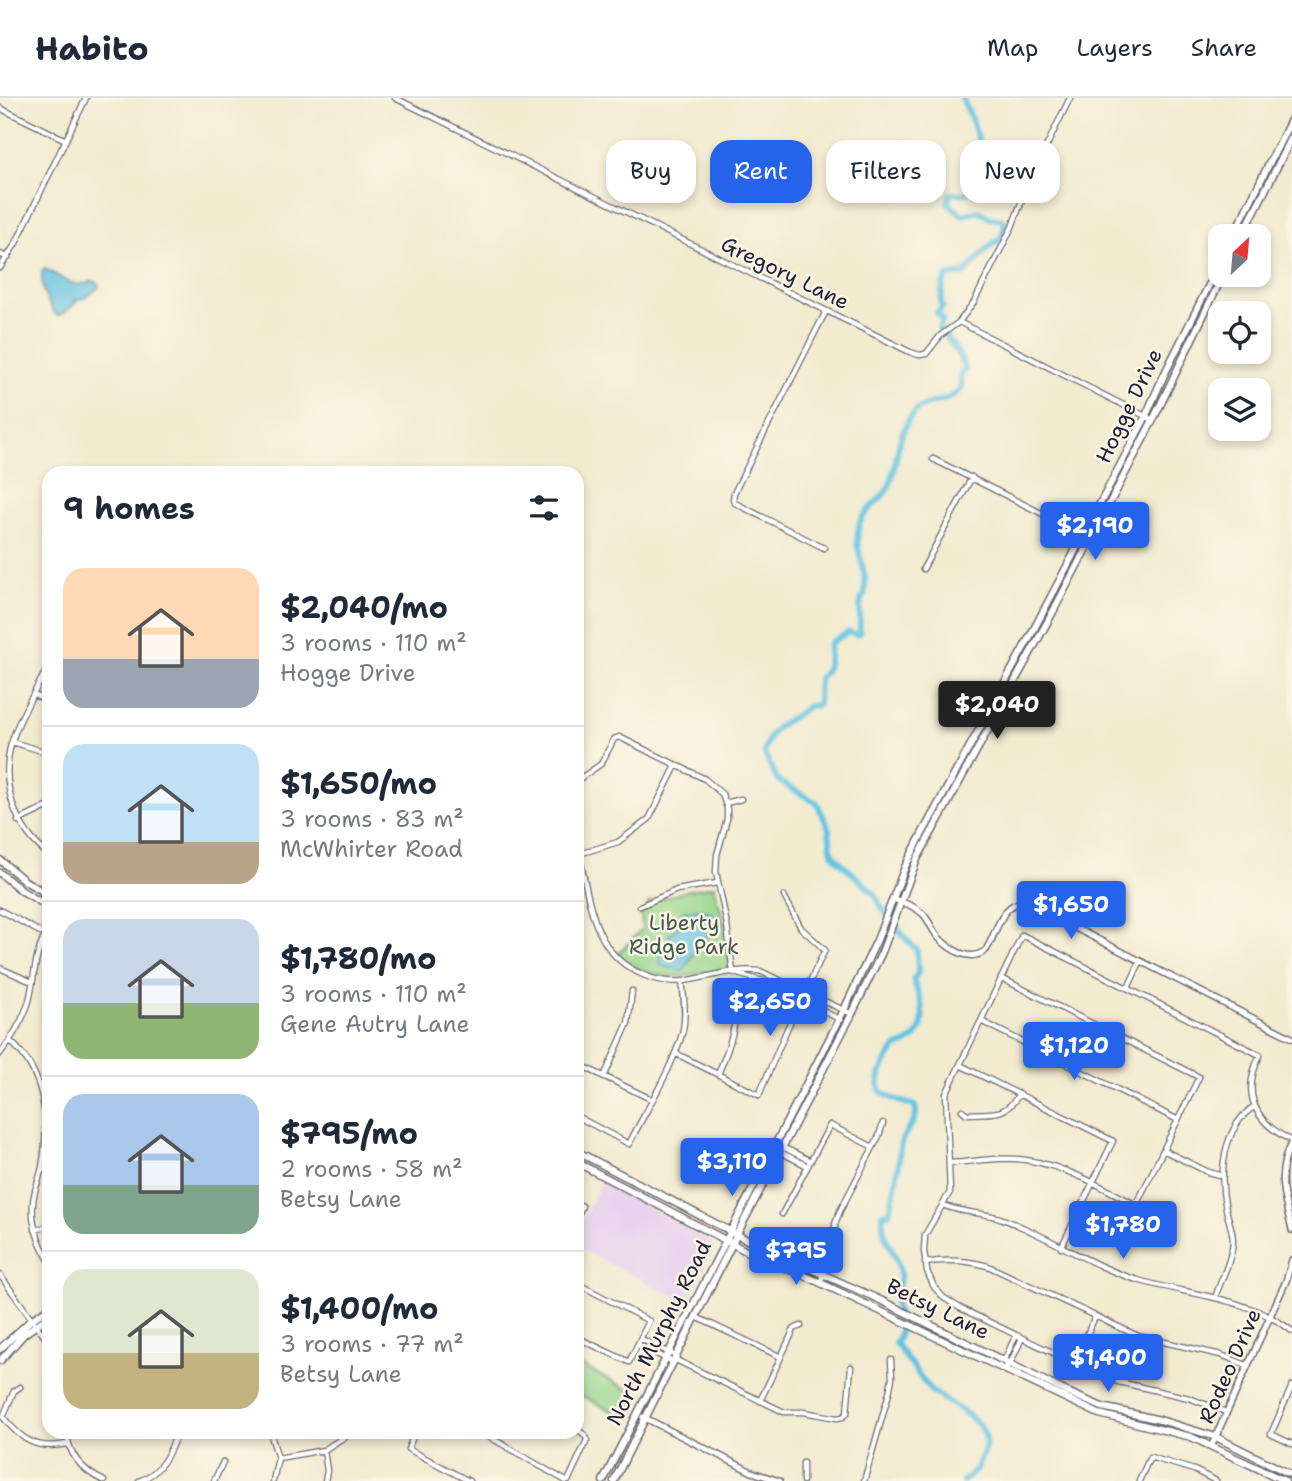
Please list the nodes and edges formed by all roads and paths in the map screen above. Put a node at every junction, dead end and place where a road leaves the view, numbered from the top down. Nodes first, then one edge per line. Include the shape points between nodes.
1 (86, 98) edge
2 (395, 98) edge
3 (1070, 98) edge
4 (0, 108) edge
5 (1292, 118) edge
6 (1292, 137) edge
7 (66, 140) junction
8 (1239, 224) edge
9 (1248, 224) edge
10 (0, 254) edge
11 (8, 258) junction
12 (0, 268) edge
13 (1208, 287) edge
14 (1217, 287) edge
15 (826, 310) junction
16 (960, 322) junction
17 (1146, 416) junction
18 (1153, 420) junction
19 (933, 458) dead end
20 (972, 477) junction
21 (1084, 534) junction
22 (1091, 538) junction
23 (824, 548) dead end
24 (923, 569) dead end
25 (1034, 629) junction
26 (1041, 633) junction
27 (42, 679) edge
28 (34, 695) junction
29 (42, 699) edge
30 (12, 742) junction
31 (971, 743) junction
32 (978, 747) junction
33 (42, 751) edge
34 (676, 766) junction
35 (584, 776) edge
36 (741, 799) dead end
37 (726, 803) junction
38 (42, 809) edge
39 (18, 821) junction
40 (42, 849) edge
41 (584, 850) edge
42 (0, 860) edge
43 (0, 873) edge
44 (584, 877) edge
45 (716, 883) junction
46 (42, 891) edge
47 (784, 896) dead end
48 (892, 901) junction
49 (42, 902) edge
50 (901, 902) junction
51 (640, 906) dead end
52 (0, 909) edge
53 (42, 933) edge
54 (42, 945) edge
55 (1140, 962) junction
56 (0, 968) edge
57 (733, 972) junction
58 (1002, 978) junction
59 (682, 981) junction
60 (32, 982) junction
61 (1128, 988) junction
62 (632, 991) dead end
63 (737, 991) dead end
64 (805, 991) junction
65 (801, 1000) junction
66 (844, 1010) junction
67 (852, 1014) junction
68 (839, 1019) junction
69 (981, 1021) junction
70 (848, 1023) junction
71 (1292, 1038) edge
72 (10, 1041) junction
73 (675, 1053) junction
74 (0, 1054) edge
75 (960, 1065) junction
76 (584, 1067) edge
77 (718, 1074) junction
78 (604, 1077) junction
79 (1019, 1094) junction
80 (42, 1095) edge
81 (651, 1100) junction
82 (1255, 1107) junction
83 (962, 1110) dead end
84 (584, 1120) edge
85 (1178, 1120) junction
86 (883, 1123) dead end
87 (1292, 1141) edge
88 (775, 1146) junction
89 (873, 1147) junction
90 (783, 1150) junction
91 (1163, 1150) junction
92 (584, 1155) edge
93 (949, 1163) junction
94 (810, 1164) junction
95 (584, 1166) edge
96 (42, 1169) edge
97 (622, 1175) junction
98 (1223, 1176) junction
99 (1092, 1184) junction
100 (617, 1185) junction
101 (1282, 1196) junction
102 (1292, 1196) edge
103 (678, 1205) junction
104 (943, 1205) junction
105 (1136, 1206) junction
106 (673, 1214) junction
107 (782, 1214) dead end
108 (1170, 1227) dead end
109 (42, 1228) edge
110 (35, 1230) junction
111 (1292, 1230) edge
112 (730, 1231) junction
113 (1123, 1232) dead end
114 (737, 1235) junction
115 (729, 1242) junction
116 (42, 1248) edge
117 (1061, 1248) junction
118 (1292, 1260) edge
119 (925, 1263) junction
120 (0, 1275) edge
121 (824, 1275) junction
122 (820, 1283) junction
123 (584, 1287) edge
124 (1215, 1297) junction
125 (42, 1315) edge
126 (696, 1317) junction
127 (1095, 1317) junction
128 (1269, 1317) junction
129 (42, 1319) edge
130 (33, 1323) junction
131 (801, 1326) dead end
132 (1292, 1331) edge
133 (42, 1334) edge
134 (1016, 1335) junction
135 (1022, 1338) junction
136 (584, 1341) edge
137 (640, 1342) junction
138 (0, 1349) edge
139 (780, 1357) junction
140 (671, 1358) junction
141 (891, 1360) dead end
142 (0, 1361) edge
143 (1074, 1362) junction
144 (1006, 1365) junction
145 (1247, 1366) junction
146 (851, 1367) dead end
147 (20, 1387) dead end
148 (1292, 1388) edge
149 (760, 1401) junction
150 (1226, 1412) junction
151 (637, 1414) junction
152 (645, 1418) junction
153 (584, 1435) edge
154 (1216, 1437) junction
155 (67, 1439) edge
156 (175, 1439) edge
157 (272, 1439) edge
158 (341, 1439) edge
159 (412, 1439) edge
160 (493, 1439) edge
161 (67, 1444) junction
162 (1292, 1444) edge
163 (1212, 1445) junction
164 (324, 1450) junction
165 (278, 1458) junction
166 (223, 1462) dead end
167 (803, 1463) dead end
168 (1292, 1475) edge
169 (104, 1481) edge
170 (139, 1481) edge
171 (214, 1481) edge
172 (273, 1481) edge
173 (324, 1481) edge
174 (468, 1481) edge
175 (567, 1481) edge
176 (603, 1481) edge
177 (614, 1481) edge
178 (779, 1481) edge
179 (803, 1481) edge
180 (864, 1481) edge
181 (1139, 1481) edge
182 (1216, 1481) edge
183 (1285, 1481) edge

1 - 7 street
2 - 15 street, Gregory Lane
3 - 16 street via 1007,237
4 - 7 street
5 - 8 main road
6 - 9 main road
7 - 11 street
10 - 11 street
11 - 12 street
13 - 17 main road, Hogge Drive
14 - 18 main road, Hogge Drive
15 - 16 street, Gregory Lane via 919,355
15 - 23 street via 733,499
16 - 17 street
17 - 18 street
17 - 21 main road, Hogge Drive
18 - 22 main road, Hogge Drive
19 - 20 street
20 - 21 street
20 - 24 street
21 - 22 street
21 - 25 main road, Hogge Drive
22 - 26 main road, Hogge Drive
25 - 26 main road
25 - 31 main road, Hogge Drive
26 - 32 main road, Hogge Drive
27 - 28 street
28 - 29 street
28 - 30 street
30 - 33 street
30 - 39 street via 9,786
31 - 32 main road
31 - 48 main road, Hogge Drive
32 - 50 main road, Hogge Drive via 918,859
34 - 35 street via 616,737 598,767
34 - 37 street via 715,787
34 - 41 street via 649,819 618,842
36 - 37 street
37 - 45 street
38 - 39 street
39 - 40 street
42 - 46 main road
43 - 49 main road
44 - 59 street via 596,927 608,951 647,977
45 - 51 street via 677,890
45 - 57 street
47 - 64 street via 801,928 825,950
48 - 50 street
48 - 66 main road, North Murphy Road
50 - 55 street via 921,912 943,942 969,956 986,950 1007,909 1021,902
50 - 67 main road, North Murphy Road
52 - 53 street
54 - 60 street via 35,957
55 - 61 street
55 - 71 street
56 - 60 street
57 - 59 street
57 - 64 street via 760,971
57 - 65 street
58 - 61 street via 1021,935
58 - 69 street
58 - 85 street via 1199,1077
59 - 73 street via 684,1022
60 - 72 street via 26,1011
61 - 82 street via 1260,1055 1252,1076
62 - 78 street via 628,1023
63 - 77 street via 735,1031
64 - 65 street
64 - 66 street
65 - 68 street
65 - 77 street via 759,1095
66 - 67 street
66 - 68 main road, North Murphy Road
67 - 70 main road, North Murphy Road
68 - 70 street
68 - 88 main road, North Murphy Road
69 - 75 street
69 - 85 street
70 - 90 main road, North Murphy Road
72 - 74 street
72 - 80 street via 27,1059
73 - 77 street
73 - 81 street
75 - 79 street
75 - 93 street via 946,1094
76 - 78 street
78 - 81 street
79 - 83 street via 1006,1111 967,1114
79 - 99 street via 1113,1141
81 - 84 street via 629,1144
82 - 87 street via 1266,1125
82 - 98 street via 1234,1125
85 - 91 street
86 - 89 street
87 - 101 street via 1281,1173
88 - 90 street
88 - 112 main road, North Murphy Road
89 - 94 street via 830,1125
89 - 121 street via 835,1224
90 - 94 street
90 - 114 main road, North Murphy Road
91 - 98 street
91 - 105 street
92 - 97 main road, Betsy Lane
93 - 99 street via 1022,1159
93 - 104 street via 950,1192
94 - 107 street
95 - 100 main road, Betsy Lane
96 - 110 street via 33,1201
97 - 100 main road
97 - 103 main road, Betsy Lane
98 - 124 street via 1233,1245
99 - 105 street
99 - 117 street
100 - 106 main road, Betsy Lane
101 - 102 street
101 - 111 street
103 - 106 main road
103 - 112 main road, Betsy Lane
104 - 117 street via 1000,1218
104 - 119 street via 925,1235
105 - 108 street
105 - 113 street
106 - 115 main road, Betsy Lane
109 - 110 street
110 - 116 street
112 - 114 main road, Betsy Lane
112 - 115 main road, North Murphy Road
114 - 115 main road, North Murphy Road
114 - 121 main road, Betsy Lane
115 - 122 main road, Betsy Lane
115 - 126 main road, North Murphy Road
115 - 140 main road, North Murphy Road
117 - 124 street via 1139,1280
118 - 128 street, Rodeo Drive
119 - 127 street via 966,1260 988,1266
119 - 134 street via 934,1287 944,1298
120 - 130 street
121 - 122 street
121 - 144 main road, Betsy Lane
122 - 144 main road, Betsy Lane via 919,1331
123 - 137 street via 649,1321
124 - 128 street
125 - 130 main road
126 - 139 street
126 - 140 main road, North Murphy Road
127 - 143 street
127 - 145 street via 1138,1336 1221,1355
128 - 132 street
128 - 145 street, Rodeo Drive
129 - 130 main road
130 - 133 street
130 - 138 main road
130 - 142 main road
131 - 139 street via 794,1329
134 - 135 street
134 - 144 street
135 - 143 street
135 - 144 street
136 - 137 street via 629,1362
137 - 140 street
139 - 149 street
140 - 149 street
140 - 151 main road, North Murphy Road
140 - 152 main road, North Murphy Road
141 - 180 street via 889,1392
143 - 150 street via 1110,1380 1189,1398
144 - 154 main road, Betsy Lane via 1102,1407
144 - 163 main road, Betsy Lane via 1099,1414
145 - 150 street, Rodeo Drive
146 - 149 street via 846,1413 841,1418 784,1412
147 - 161 street via 3,1417 16,1433 50,1447
148 - 162 street via 1271,1434
150 - 154 street, Rodeo Drive
151 - 152 street
151 - 176 main road, North Murphy Road
152 - 177 main road, North Murphy Road
152 - 178 street
153 - 175 street via 586,1447
154 - 163 street, Rodeo Drive
154 - 168 main road, Betsy Lane
155 - 161 street
156 - 170 street via 161,1466
157 - 165 street
158 - 164 street
159 - 174 street via 408,1449
160 - 175 street
161 - 169 street via 83,1468
163 - 183 main road, Betsy Lane
164 - 165 street
164 - 173 street
165 - 172 street
166 - 171 street
167 - 179 street
181 - 182 street via 1150,1457

